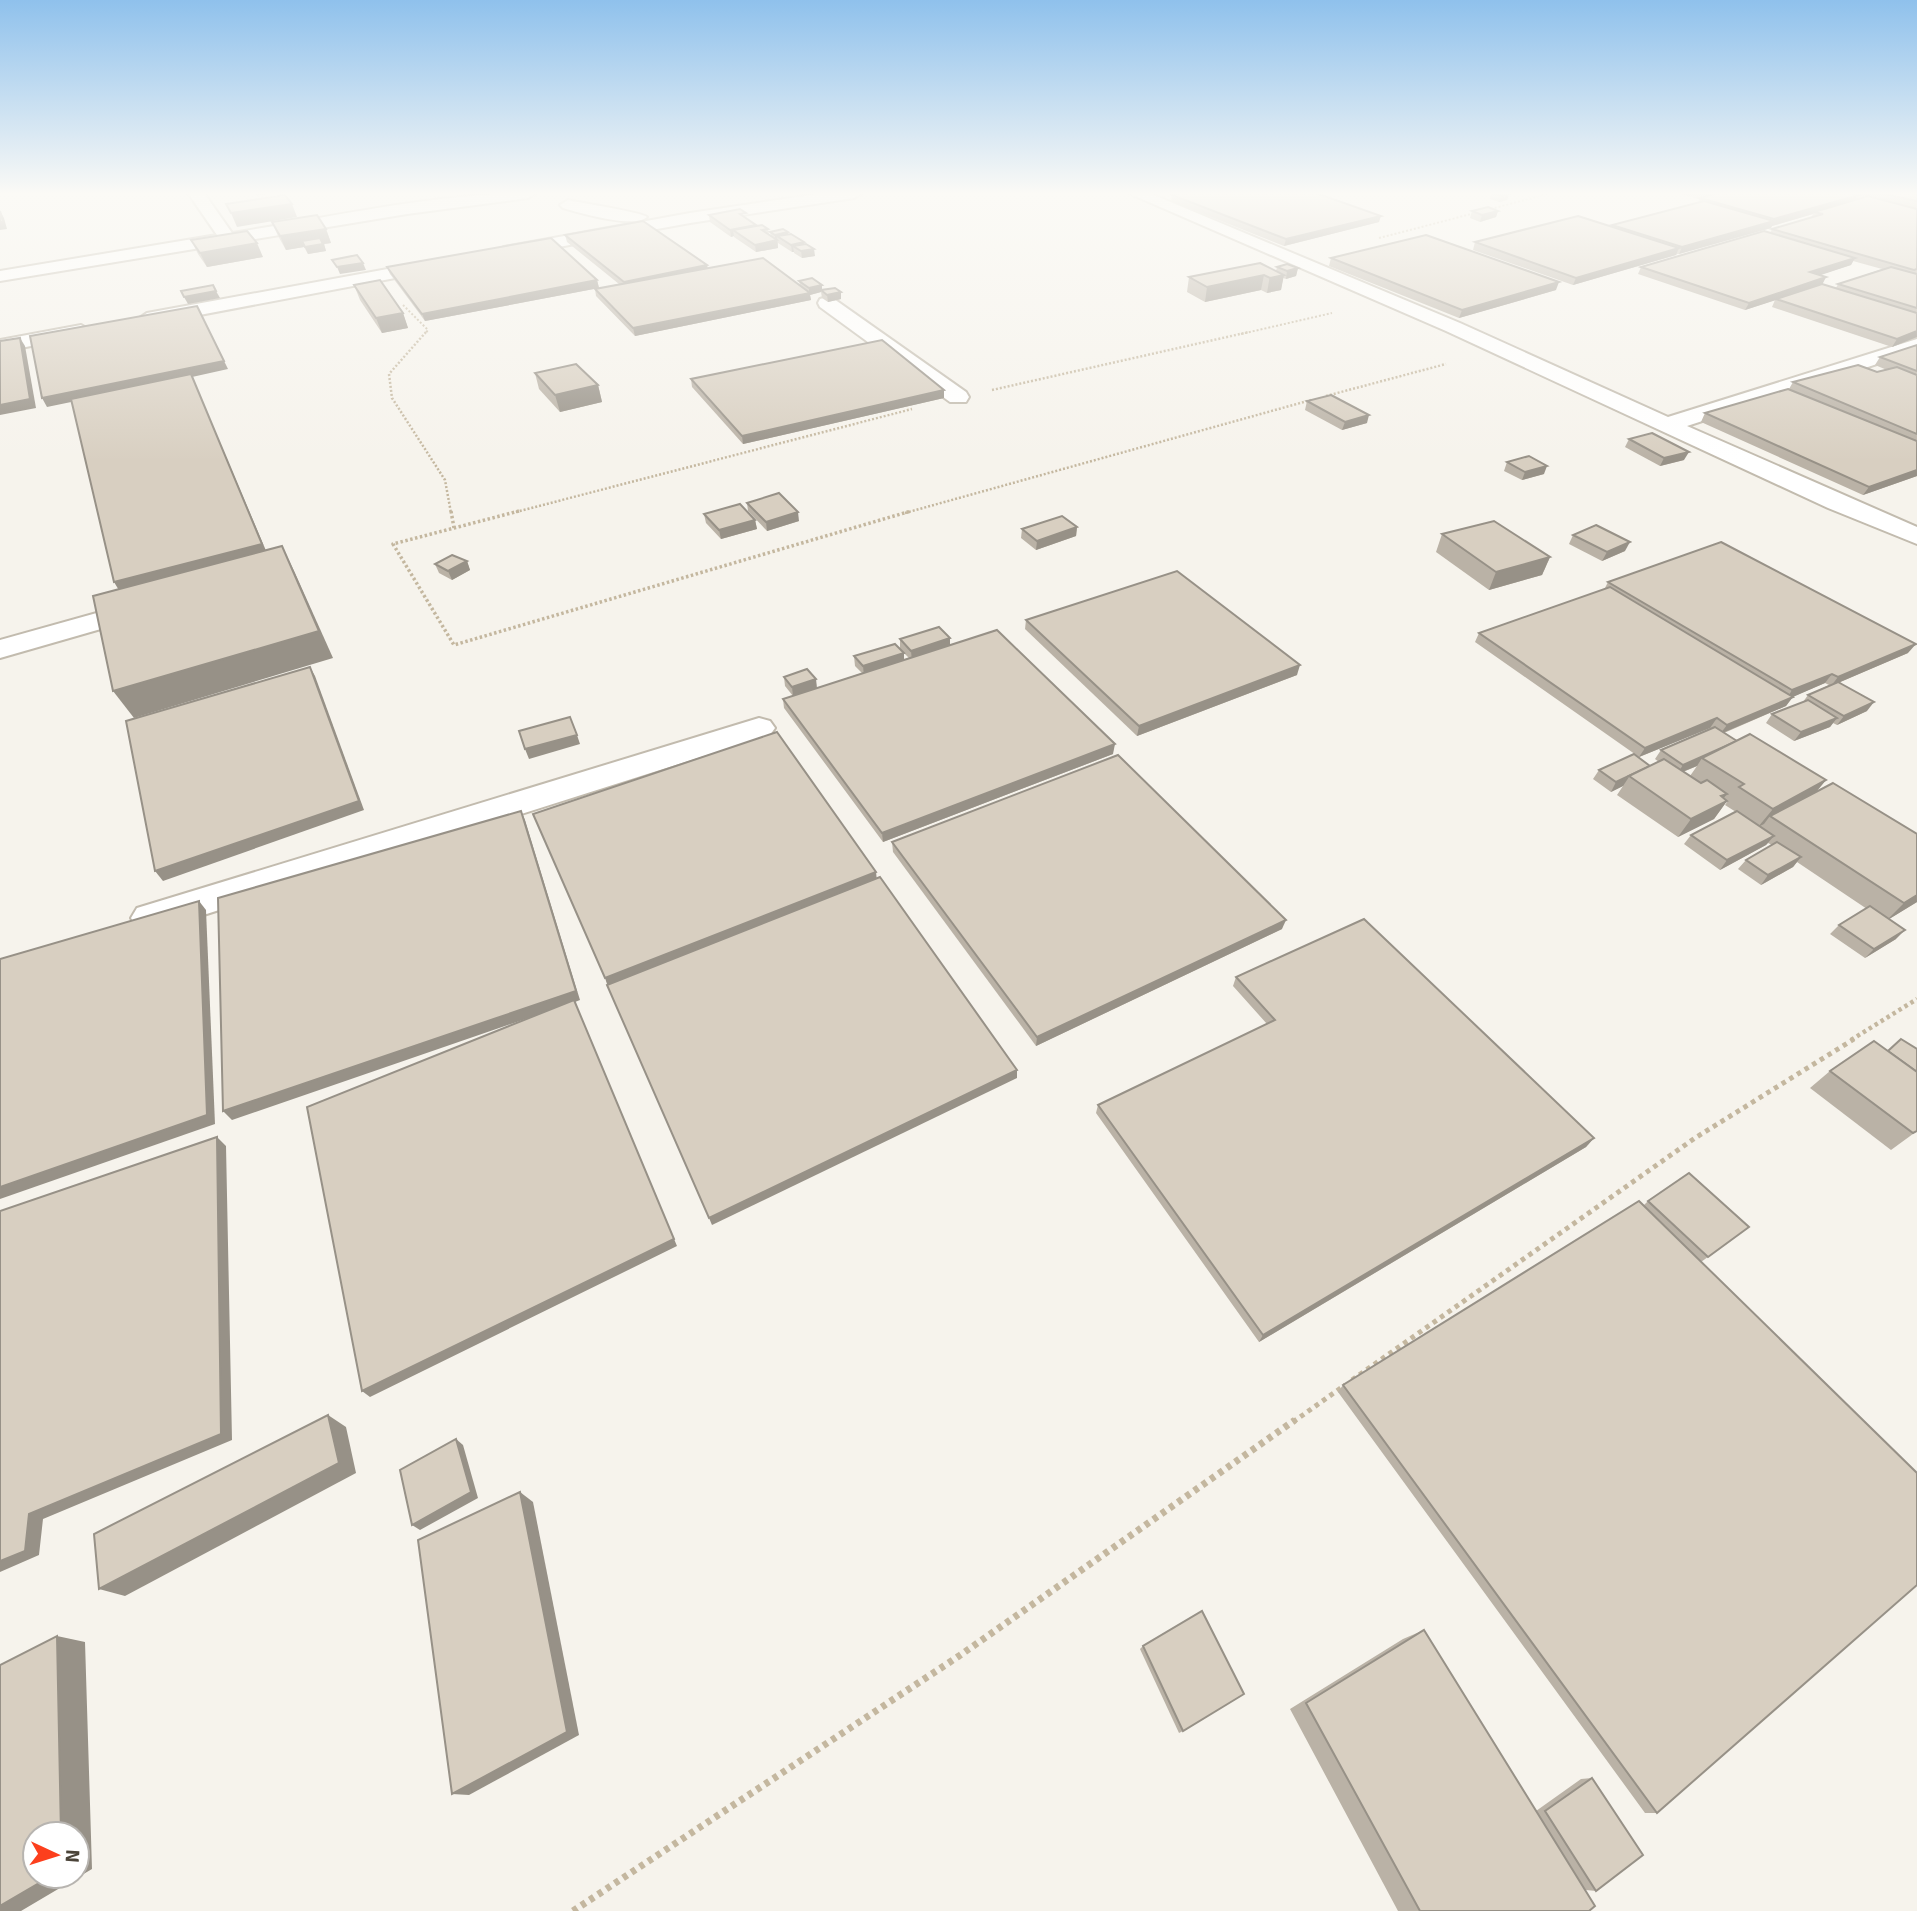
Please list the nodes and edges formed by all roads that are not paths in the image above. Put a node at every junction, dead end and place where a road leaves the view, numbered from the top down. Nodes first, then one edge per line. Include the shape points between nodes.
1 (343, 282) edge
2 (1348, 282) edge
3 (827, 303) edge
4 (134, 321) edge
5 (94, 329) edge
6 (1917, 345) edge
7 (0, 346) edge
8 (958, 397) road end
9 (1667, 425) junction
10 (1917, 536) edge
11 (136, 610) edge
12 (0, 649) edge
13 (760, 728) dead end
14 (115, 930) edge

1 - 4 street
2 - 9 street
3 - 8 street
5 - 7 street
6 - 9 street
9 - 10 street
11 - 12 street
13 - 14 street

